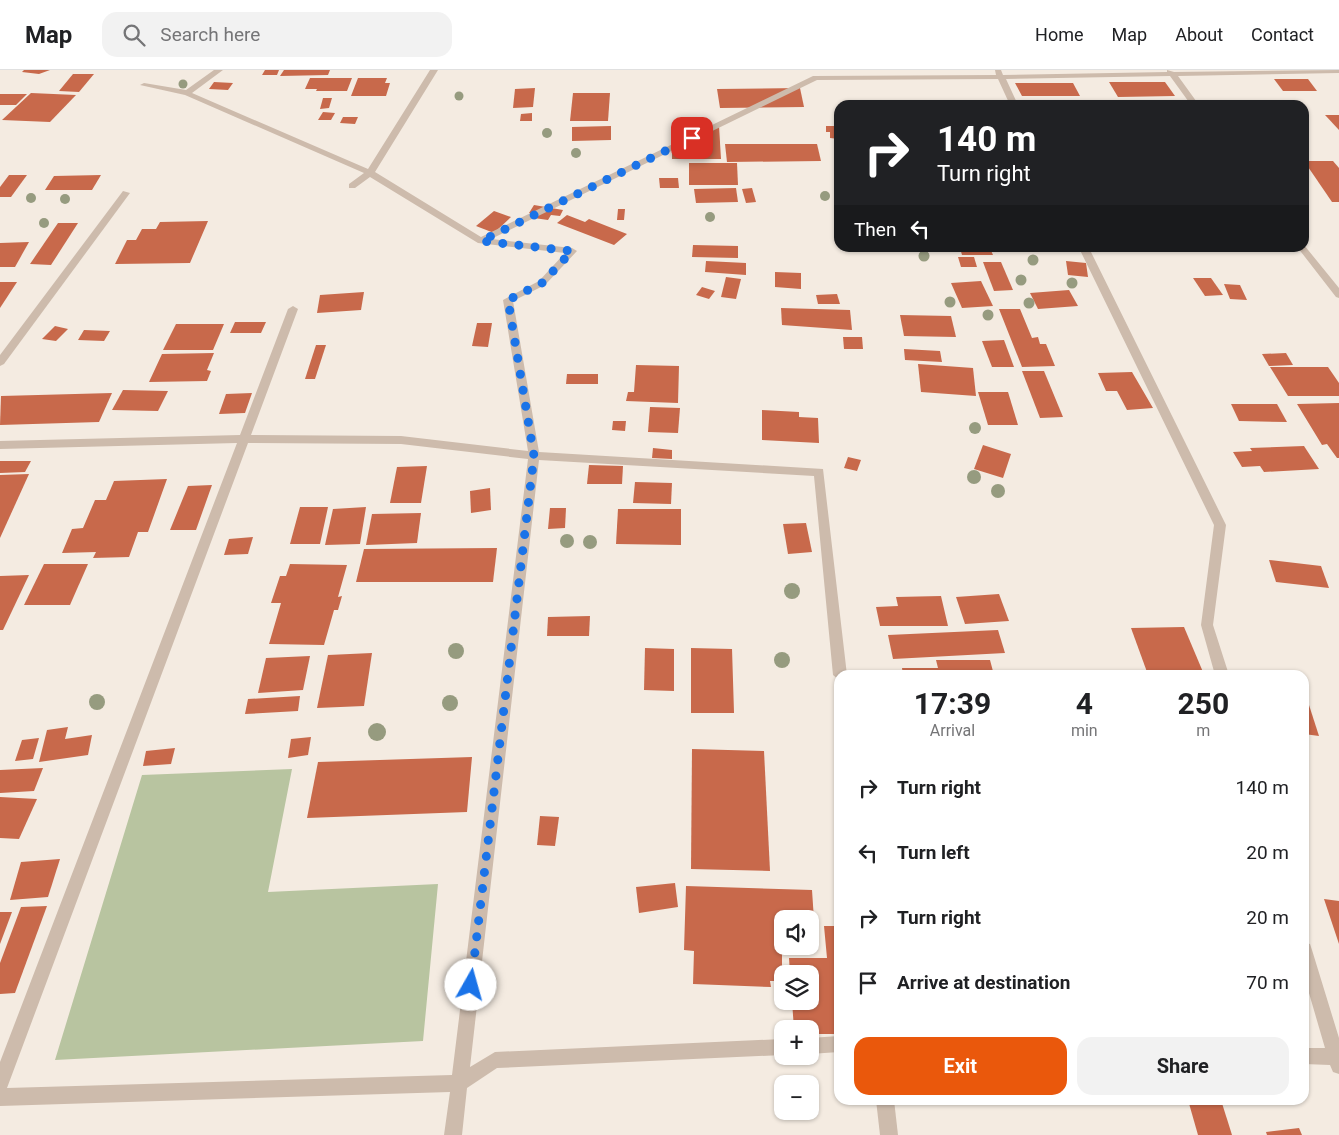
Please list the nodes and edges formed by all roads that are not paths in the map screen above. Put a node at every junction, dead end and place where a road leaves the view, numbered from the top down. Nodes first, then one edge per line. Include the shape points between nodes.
1 (219, 70) edge
2 (434, 70) edge
3 (1339, 71) edge
4 (1171, 72) edge
5 (999, 74) edge
6 (144, 85) dead end
7 (188, 93) junction
8 (1012, 100) edge
9 (1191, 100) edge
10 (370, 173) junction
11 (352, 186) dead end
12 (126, 193) dead end
13 (481, 241) junction
14 (1086, 252) edge
15 (1306, 252) edge
16 (1339, 295) edge
17 (293, 309) dead end
18 (0, 362) edge
19 (246, 440) junction
20 (0, 445) edge
21 (534, 456) junction
22 (839, 670) edge
23 (1220, 670) edge
24 (1309, 966) edge
25 (834, 1044) edge
26 (819, 1045) edge
27 (774, 1047) edge
28 (1309, 1057) edge
29 (1338, 1060) edge
30 (460, 1083) junction
31 (0, 1084) edge
32 (0, 1097) edge
33 (886, 1105) edge
34 (453, 1135) edge
35 (889, 1135) edge

1 - 7 street
2 - 10 street
3 - 4 street
4 - 5 street
4 - 9 street
5 - 8 street
5 - 13 street via 816,78
6 - 7 street
7 - 10 street
10 - 11 street
10 - 13 street
12 - 18 street
13 - 21 street via 572,251 542,283 508,300
14 - 23 street via 1220,525 1207,626
15 - 16 street
17 - 19 street
19 - 20 street
19 - 21 street via 401,440
19 - 31 street
21 - 22 street via 819,472
21 - 30 street
24 - 29 street
25 - 26 street
27 - 30 street via 495,1060
28 - 29 street
30 - 32 street
30 - 34 street
33 - 35 street

